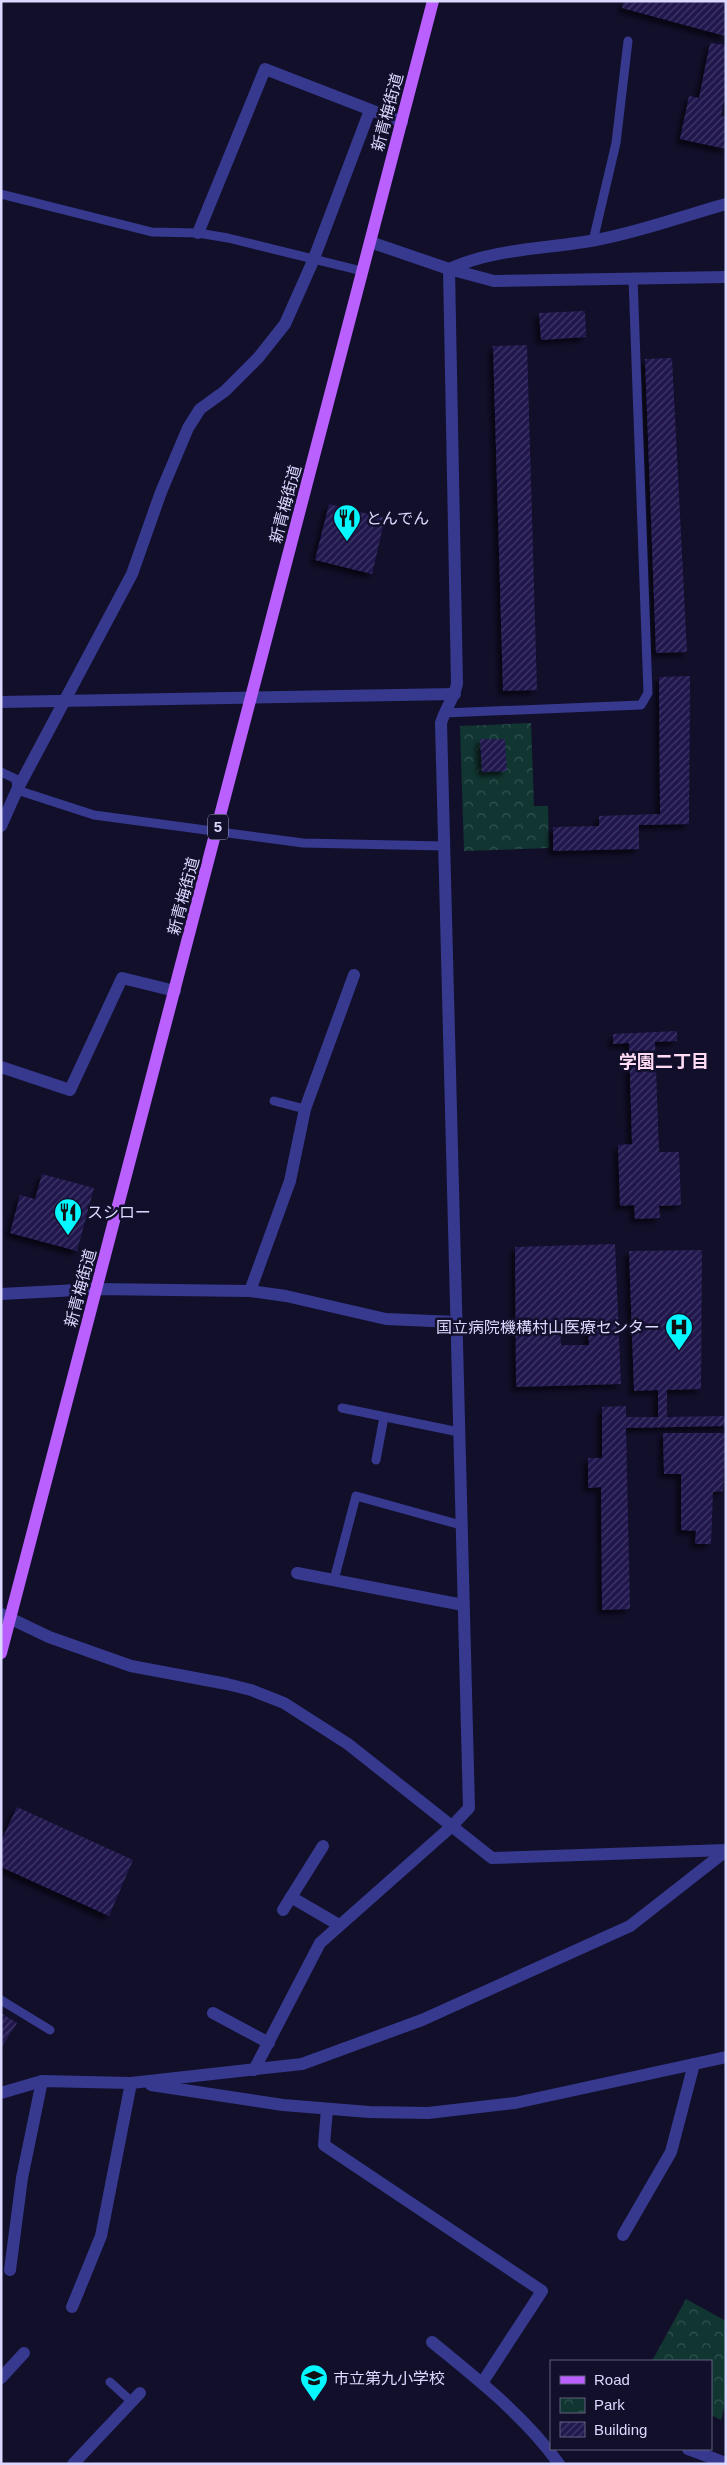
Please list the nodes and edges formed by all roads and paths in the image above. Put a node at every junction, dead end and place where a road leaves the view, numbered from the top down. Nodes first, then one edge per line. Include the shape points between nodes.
1 (433, 1) edge
2 (628, 41) dead end
3 (370, 110) junction
4 (402, 122) junction
5 (1, 194) edge
6 (726, 204) edge
7 (198, 233) junction
8 (593, 241) junction
9 (370, 242) junction
10 (313, 261) junction
11 (449, 269) junction
12 (362, 272) junction
13 (726, 277) edge
14 (633, 278) junction
15 (455, 694) junction
16 (251, 697) junction
17 (64, 700) junction
18 (1, 702) edge
19 (444, 713) junction
20 (1, 772) edge
21 (17, 790) junction
22 (1, 826) edge
23 (217, 830) junction
24 (444, 846) junction
25 (354, 975) dead end
26 (175, 992) junction
27 (1, 1067) edge
28 (274, 1101) dead end
29 (305, 1109) junction
30 (96, 1289) junction
31 (250, 1291) junction
32 (1, 1294) edge
33 (455, 1322) junction
34 (342, 1408) dead end
35 (384, 1417) junction
36 (459, 1432) junction
37 (376, 1460) dead end
38 (461, 1525) junction
39 (297, 1573) dead end
40 (334, 1580) junction
41 (464, 1605) junction
42 (6, 1616) edge
43 (1, 1653) edge
44 (452, 1826) junction
45 (323, 1846) dead end
46 (726, 1851) edge
47 (291, 1897) junction
48 (284, 1910) dead end
49 (339, 1925) junction
50 (1, 2000) edge
51 (213, 2013) dead end
52 (50, 2030) dead end
53 (269, 2042) junction
54 (726, 2057) edge
55 (694, 2064) junction
56 (254, 2070) junction
57 (42, 2081) junction
58 (132, 2083) junction
59 (1, 2093) edge
60 (327, 2109) junction
61 (623, 2235) dead end
62 (10, 2270) dead end
63 (72, 2307) dead end
64 (432, 2342) dead end
65 (24, 2353) dead end
66 (1, 2378) edge
67 (110, 2382) dead end
68 (482, 2383) junction
69 (136, 2398) joint
70 (691, 2450) edge
71 (726, 2462) edge
72 (73, 2464) edge
73 (559, 2464) edge

1 - 4 main road, 新青梅街道 / 5
2 - 8 lane via 616,142
3 - 4 street
3 - 7 street via 265,69
3 - 10 street
4 - 9 main road, 新青梅街道 / 5
5 - 7 lane via 152,232
6 - 8 street
7 - 10 lane
8 - 11 street via 510,252 466,261
9 - 11 street
9 - 12 main road, 新青梅街道 / 5
10 - 12 lane
10 - 17 street via 285,324 258,358 225,391 200,409 188,428 132,574
11 - 14 street via 494,281
11 - 15 street
12 - 16 main road, 新青梅街道 / 5
13 - 14 street
14 - 19 lane via 648,694 641,706
15 - 16 street
15 - 19 street
16 - 17 street
16 - 23 main road, 新青梅街道 / 5
17 - 18 street
17 - 21 street
19 - 24 street via 441,722
20 - 21 lane via 16,779
21 - 22 street
21 - 23 lane via 94,815
23 - 24 lane via 303,843
23 - 26 main road, 新青梅街道 / 5
24 - 33 street
25 - 29 street
26 - 27 street via 122,978 70,1090
26 - 30 main road, 新青梅街道 / 5
28 - 29 lane
29 - 31 street via 290,1181
30 - 31 street
30 - 32 street
30 - 42 main road, 新青梅街道 / 5
31 - 33 street via 386,1319
33 - 36 street
34 - 35 lane
35 - 36 lane
35 - 37 lane
36 - 38 street
38 - 40 lane via 356,1496
38 - 41 street
39 - 40 street
40 - 41 street
41 - 44 street via 469,1808
42 - 43 main road, 新青梅街道 / 5
42 - 44 street via 49,1637 132,1666 227,1684 284,1703 348,1744
44 - 46 street via 492,1858
44 - 49 street
45 - 47 street
46 - 56 street via 630,1926 545,1966 422,2020 302,2064
47 - 48 street
47 - 49 street
49 - 53 street via 320,1943
50 - 52 lane
51 - 53 street
53 - 56 street
54 - 55 street
55 - 60 street via 514,2104 428,2113
55 - 61 street via 671,2152
56 - 58 street
57 - 58 street
57 - 59 street
57 - 62 street via 22,2178
58 - 60 street
58 - 63 street via 101,2236
60 - 68 street via 324,2145 542,2291
64 - 68 street
65 - 66 street
67 - 69 lane
68 - 73 street via 542,2440
69 - 72 street
70 - 71 street

